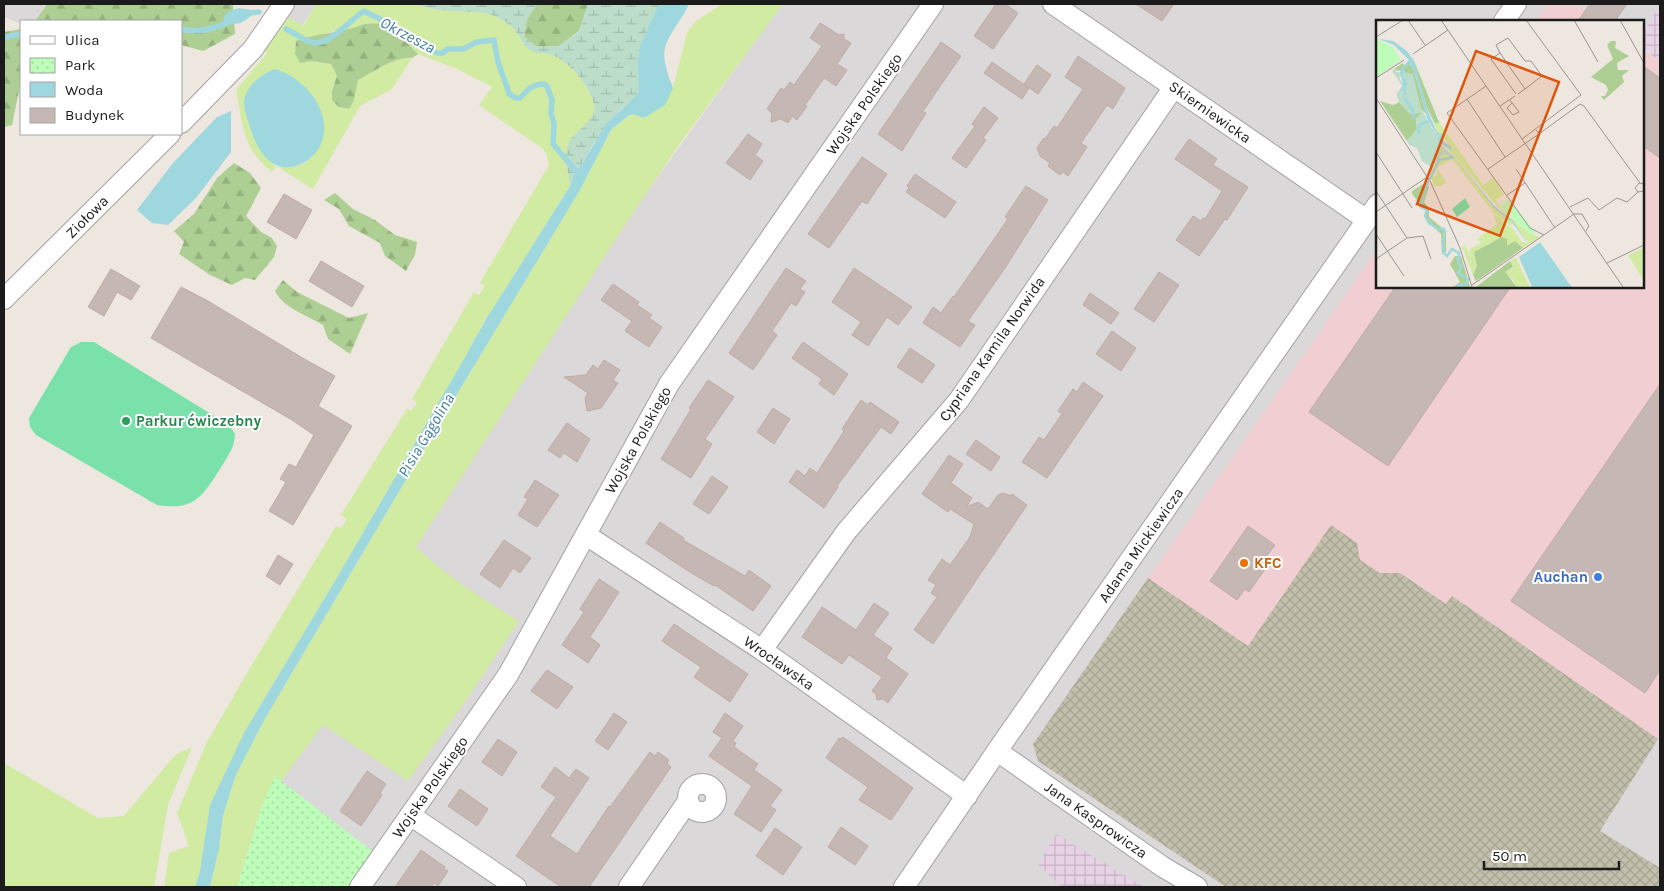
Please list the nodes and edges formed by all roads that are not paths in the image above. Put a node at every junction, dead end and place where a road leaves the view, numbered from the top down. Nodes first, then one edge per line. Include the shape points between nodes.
1 (933, 4) edge
2 (1053, 4) edge
3 (1516, 4) edge
4 (282, 8) edge
5 (1505, 20) edge
6 (1174, 87) junction
7 (182, 122) edge
8 (169, 135) edge
9 (1372, 212) edge
10 (4, 299) edge
11 (586, 535) junction
12 (762, 650) junction
13 (997, 751) junction
14 (967, 796) junction
15 (688, 801) dead end
16 (410, 815) junction
17 (360, 887) edge
18 (516, 887) edge
19 (629, 887) edge
20 (904, 887) edge
21 (1197, 887) edge

1 - 11 street, Wojska Polskiego via 669,384
2 - 6 street, Skierniewicka
3 - 5 street
4 - 7 street via 253,49
6 - 9 street, Skierniewicka
6 - 12 street, Cypriana Kamila Norwida via 959,400 846,532
8 - 10 street, Ziołowa
9 - 13 street, Adama Mickiewicza
11 - 12 street, Wrocławska
11 - 16 street, Wojska Polskiego via 508,675
12 - 14 street, Wrocławska
13 - 14 street, Adama Mickiewicza
13 - 21 street, Jana Kasprowicza via 1163,867
14 - 20 street, Adama Mickiewicza
15 - 19 street
16 - 17 street, Wojska Polskiego
16 - 18 street

